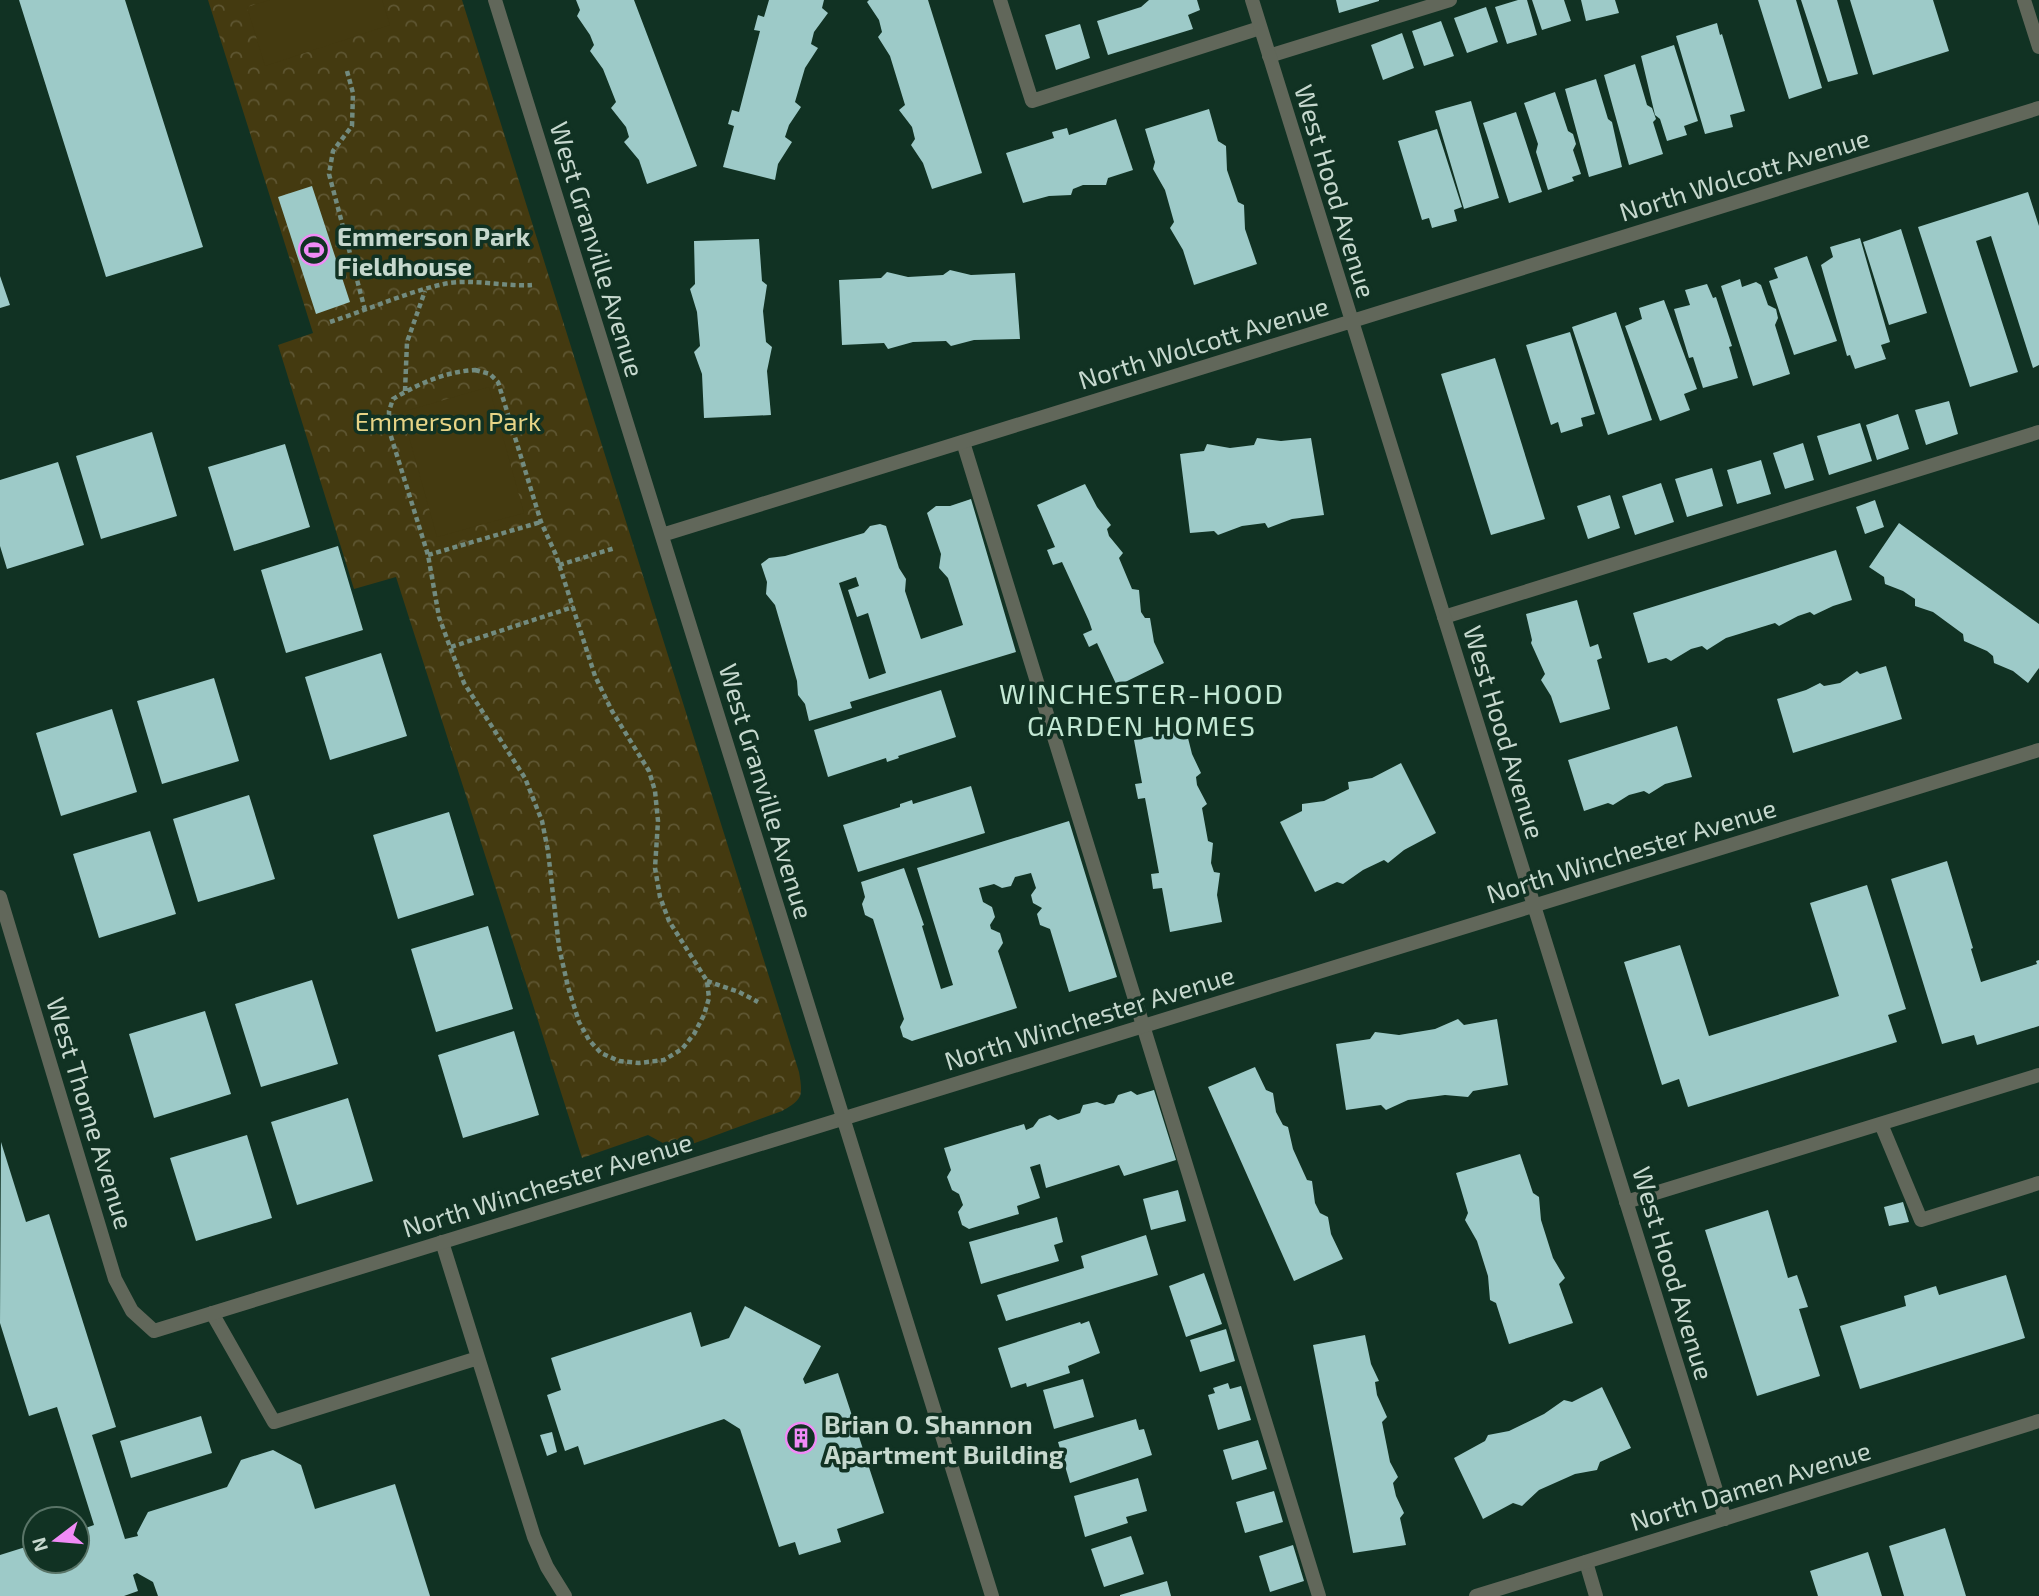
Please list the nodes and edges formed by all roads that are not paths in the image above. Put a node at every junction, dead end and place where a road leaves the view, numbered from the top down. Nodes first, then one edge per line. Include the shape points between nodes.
1 (495, 0) edge
2 (1000, 0) edge
3 (1252, 0) edge
4 (1450, 0) edge
5 (2024, 0) edge
6 (1260, 28) junction
7 (2039, 47) edge
8 (1269, 56) junction
9 (2039, 108) edge
10 (1352, 321) junction
11 (2039, 432) edge
12 (963, 442) junction
13 (662, 536) junction
14 (1444, 617) junction
15 (2039, 750) edge
16 (0, 897) edge
17 (1534, 906) junction
18 (1144, 1026) junction
19 (2039, 1075) edge
20 (844, 1119) junction
21 (1881, 1124) junction
22 (2039, 1183) edge
23 (1626, 1202) junction
24 (442, 1242) junction
25 (212, 1313) junction
26 (154, 1331) joint
27 (478, 1358) junction
28 (2039, 1421) edge
29 (1725, 1519) junction
30 (1586, 1562) junction
31 (1515, 1590) edge
32 (565, 1596) edge
33 (992, 1596) edge
34 (1319, 1596) edge
35 (1476, 1596) edge
36 (1596, 1596) edge

1 - 13 street, West Granville Avenue
2 - 6 street via 1032,101
3 - 6 street, West Hood Avenue
4 - 8 street
5 - 7 street
6 - 8 street, West Hood Avenue
8 - 10 street, West Hood Avenue
9 - 10 street, North Wolcott Avenue
10 - 12 street, North Wolcott Avenue
10 - 14 street, West Hood Avenue
11 - 14 street
12 - 13 street, North Wolcott Avenue
12 - 18 street
13 - 20 street, West Granville Avenue
14 - 17 street, West Hood Avenue
15 - 17 street, North Winchester Avenue
16 - 26 street, West Thome Avenue via 116,1279 132,1311
17 - 18 street, North Winchester Avenue
17 - 23 street, West Hood Avenue
18 - 20 street, North Winchester Avenue
18 - 34 street
19 - 21 street
20 - 24 street, North Winchester Avenue
20 - 33 street, West Granville Avenue
21 - 22 street via 1921,1220
21 - 23 street
23 - 29 street, West Hood Avenue
24 - 25 street, North Winchester Avenue
24 - 27 street
25 - 26 street, North Winchester Avenue
25 - 27 street via 274,1422
27 - 32 street via 534,1537
28 - 29 street, North Damen Avenue
29 - 30 street, North Damen Avenue
30 - 31 street, North Damen Avenue
30 - 36 street
31 - 35 street, North Damen Avenue

